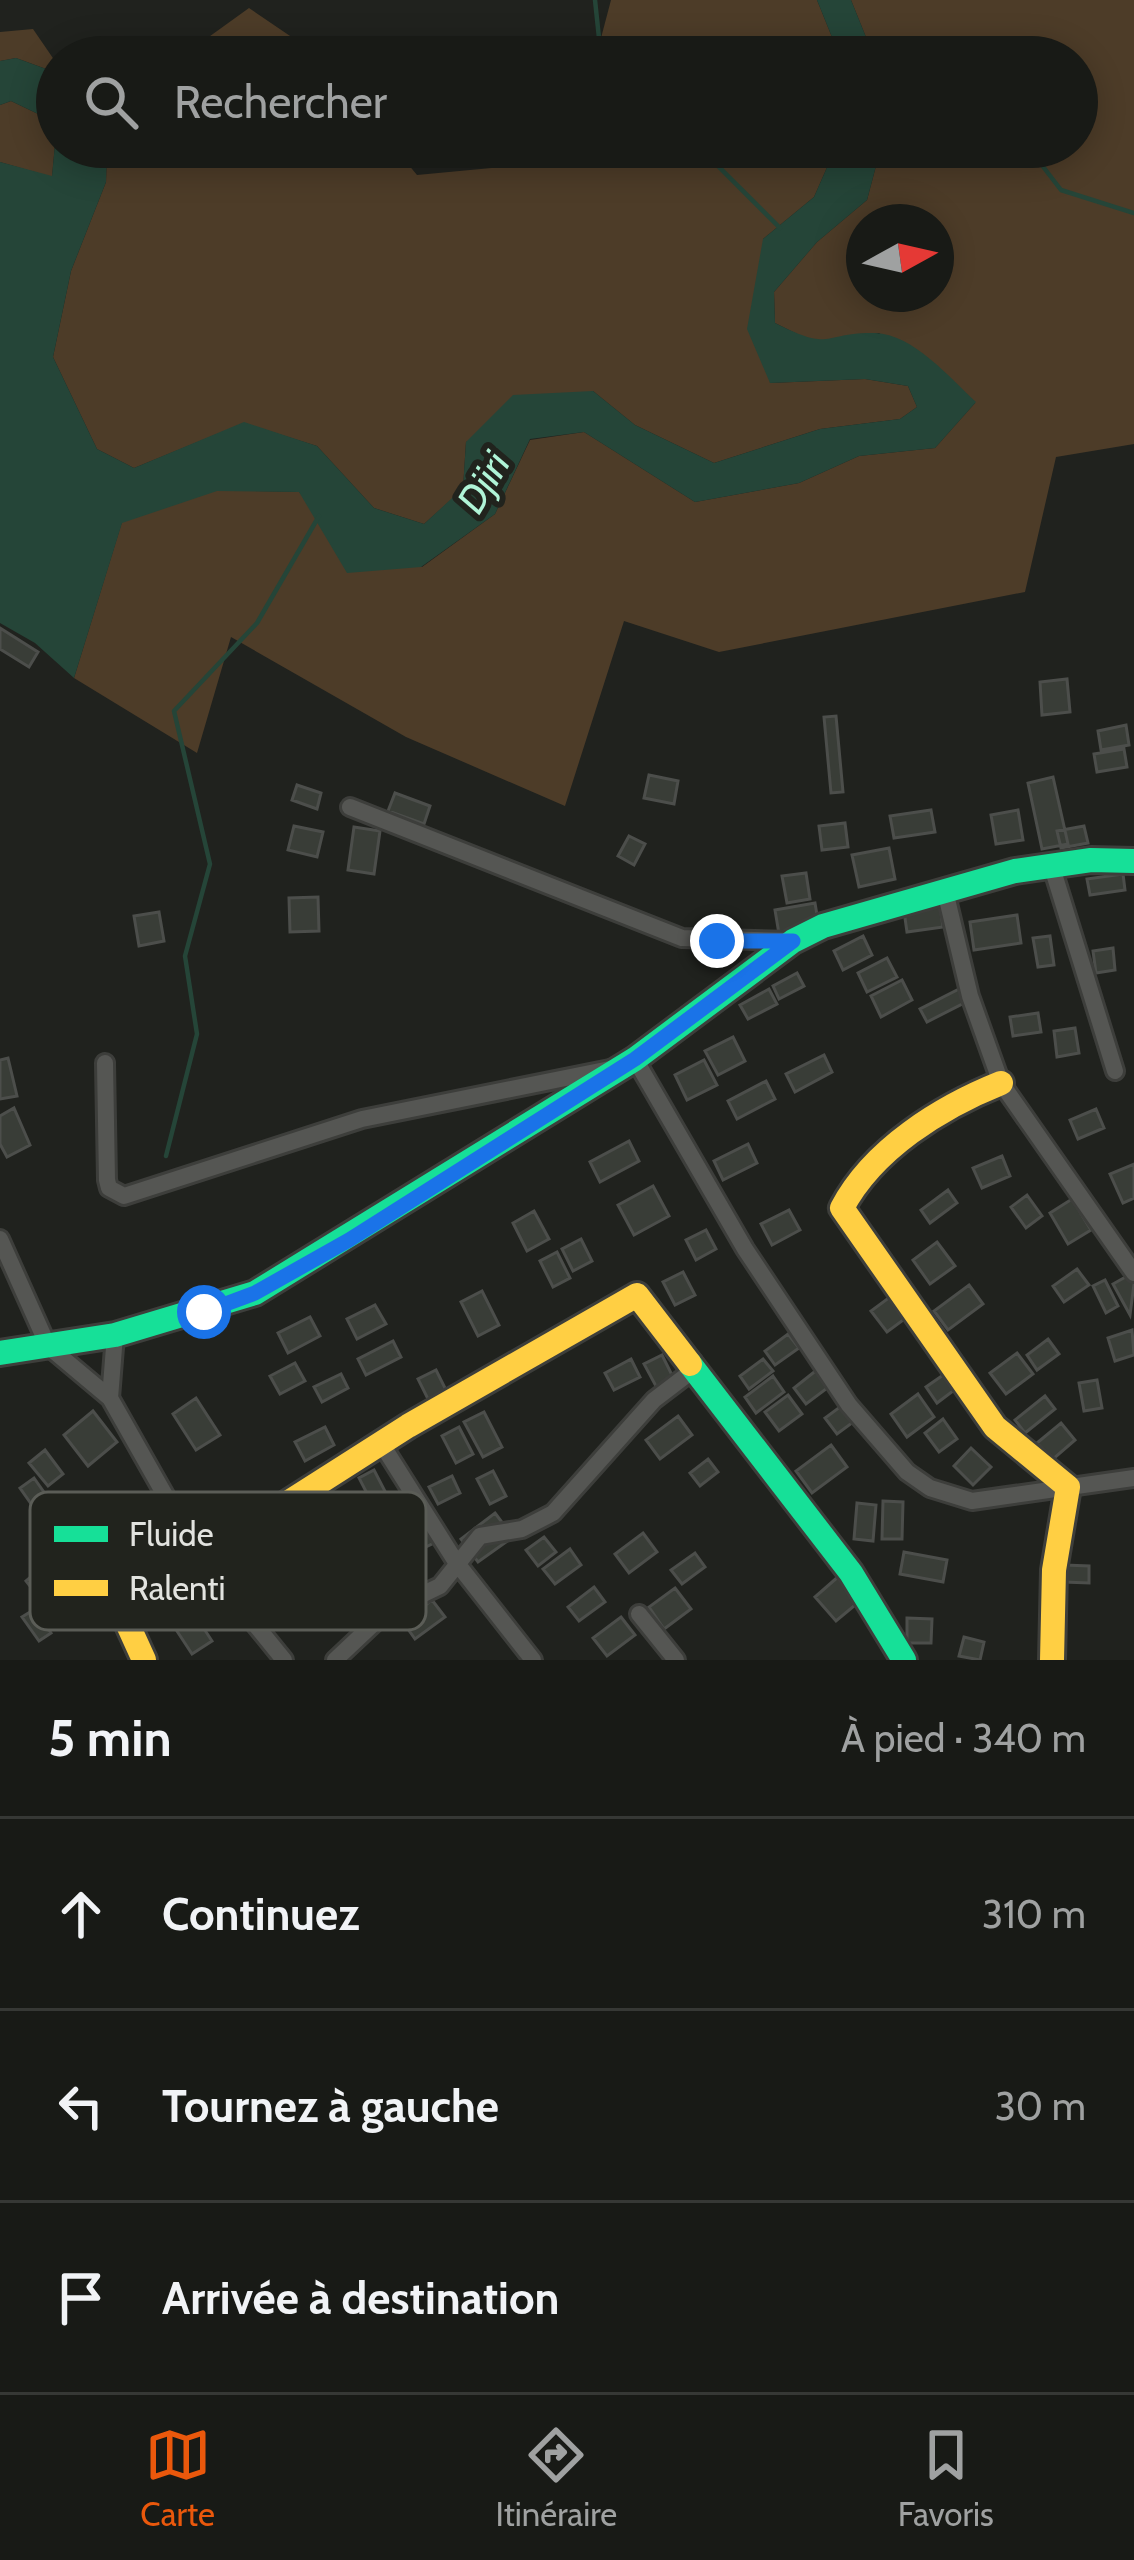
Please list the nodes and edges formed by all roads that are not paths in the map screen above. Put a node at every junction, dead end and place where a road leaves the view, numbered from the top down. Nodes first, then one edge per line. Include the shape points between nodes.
1 (350, 806) dead end
2 (1134, 861) edge
3 (1051, 864) junction
4 (946, 896) junction
5 (793, 941) junction
6 (105, 1063) dead end
7 (627, 1064) junction
8 (1114, 1071) dead end
9 (1001, 1083) junction
10 (0, 1239) edge
11 (1134, 1273) edge
12 (115, 1335) junction
13 (47, 1346) junction
14 (0, 1353) edge
15 (696, 1368) junction
16 (110, 1398) junction
17 (381, 1443) junction
18 (1134, 1478) edge
19 (1068, 1487) junction
20 (163, 1492) edge
21 (303, 1492) edge
22 (412, 1492) edge
23 (426, 1514) edge
24 (456, 1562) junction
25 (426, 1593) edge
26 (639, 1614) dead end
27 (131, 1630) edge
28 (260, 1630) edge
29 (367, 1630) edge
30 (144, 1660) edge
31 (284, 1660) edge
32 (335, 1660) edge
33 (533, 1660) edge
34 (676, 1660) edge
35 (904, 1660) edge
36 (1052, 1660) edge

1 - 5 street via 682,938
2 - 3 street
3 - 4 street
3 - 8 street
4 - 5 street via 858,914
4 - 9 street
5 - 7 street
6 - 7 street via 107,1180 124,1196 362,1119
7 - 12 street via 255,1293
7 - 19 street via 849,1405 907,1472 972,1501
9 - 11 street
9 - 19 street via 921,1124 842,1208 995,1427
10 - 13 street
12 - 13 street
12 - 16 street
13 - 14 street
13 - 16 street
15 - 17 street via 644,1300 629,1297
15 - 24 street via 654,1400 553,1513 522,1529 487,1532
15 - 35 street via 851,1573
16 - 20 street
17 - 21 street
17 - 22 street
18 - 19 street
19 - 36 street via 1054,1570
23 - 24 street
24 - 25 street
24 - 33 street
26 - 34 street
27 - 30 street
28 - 31 street
29 - 32 street

